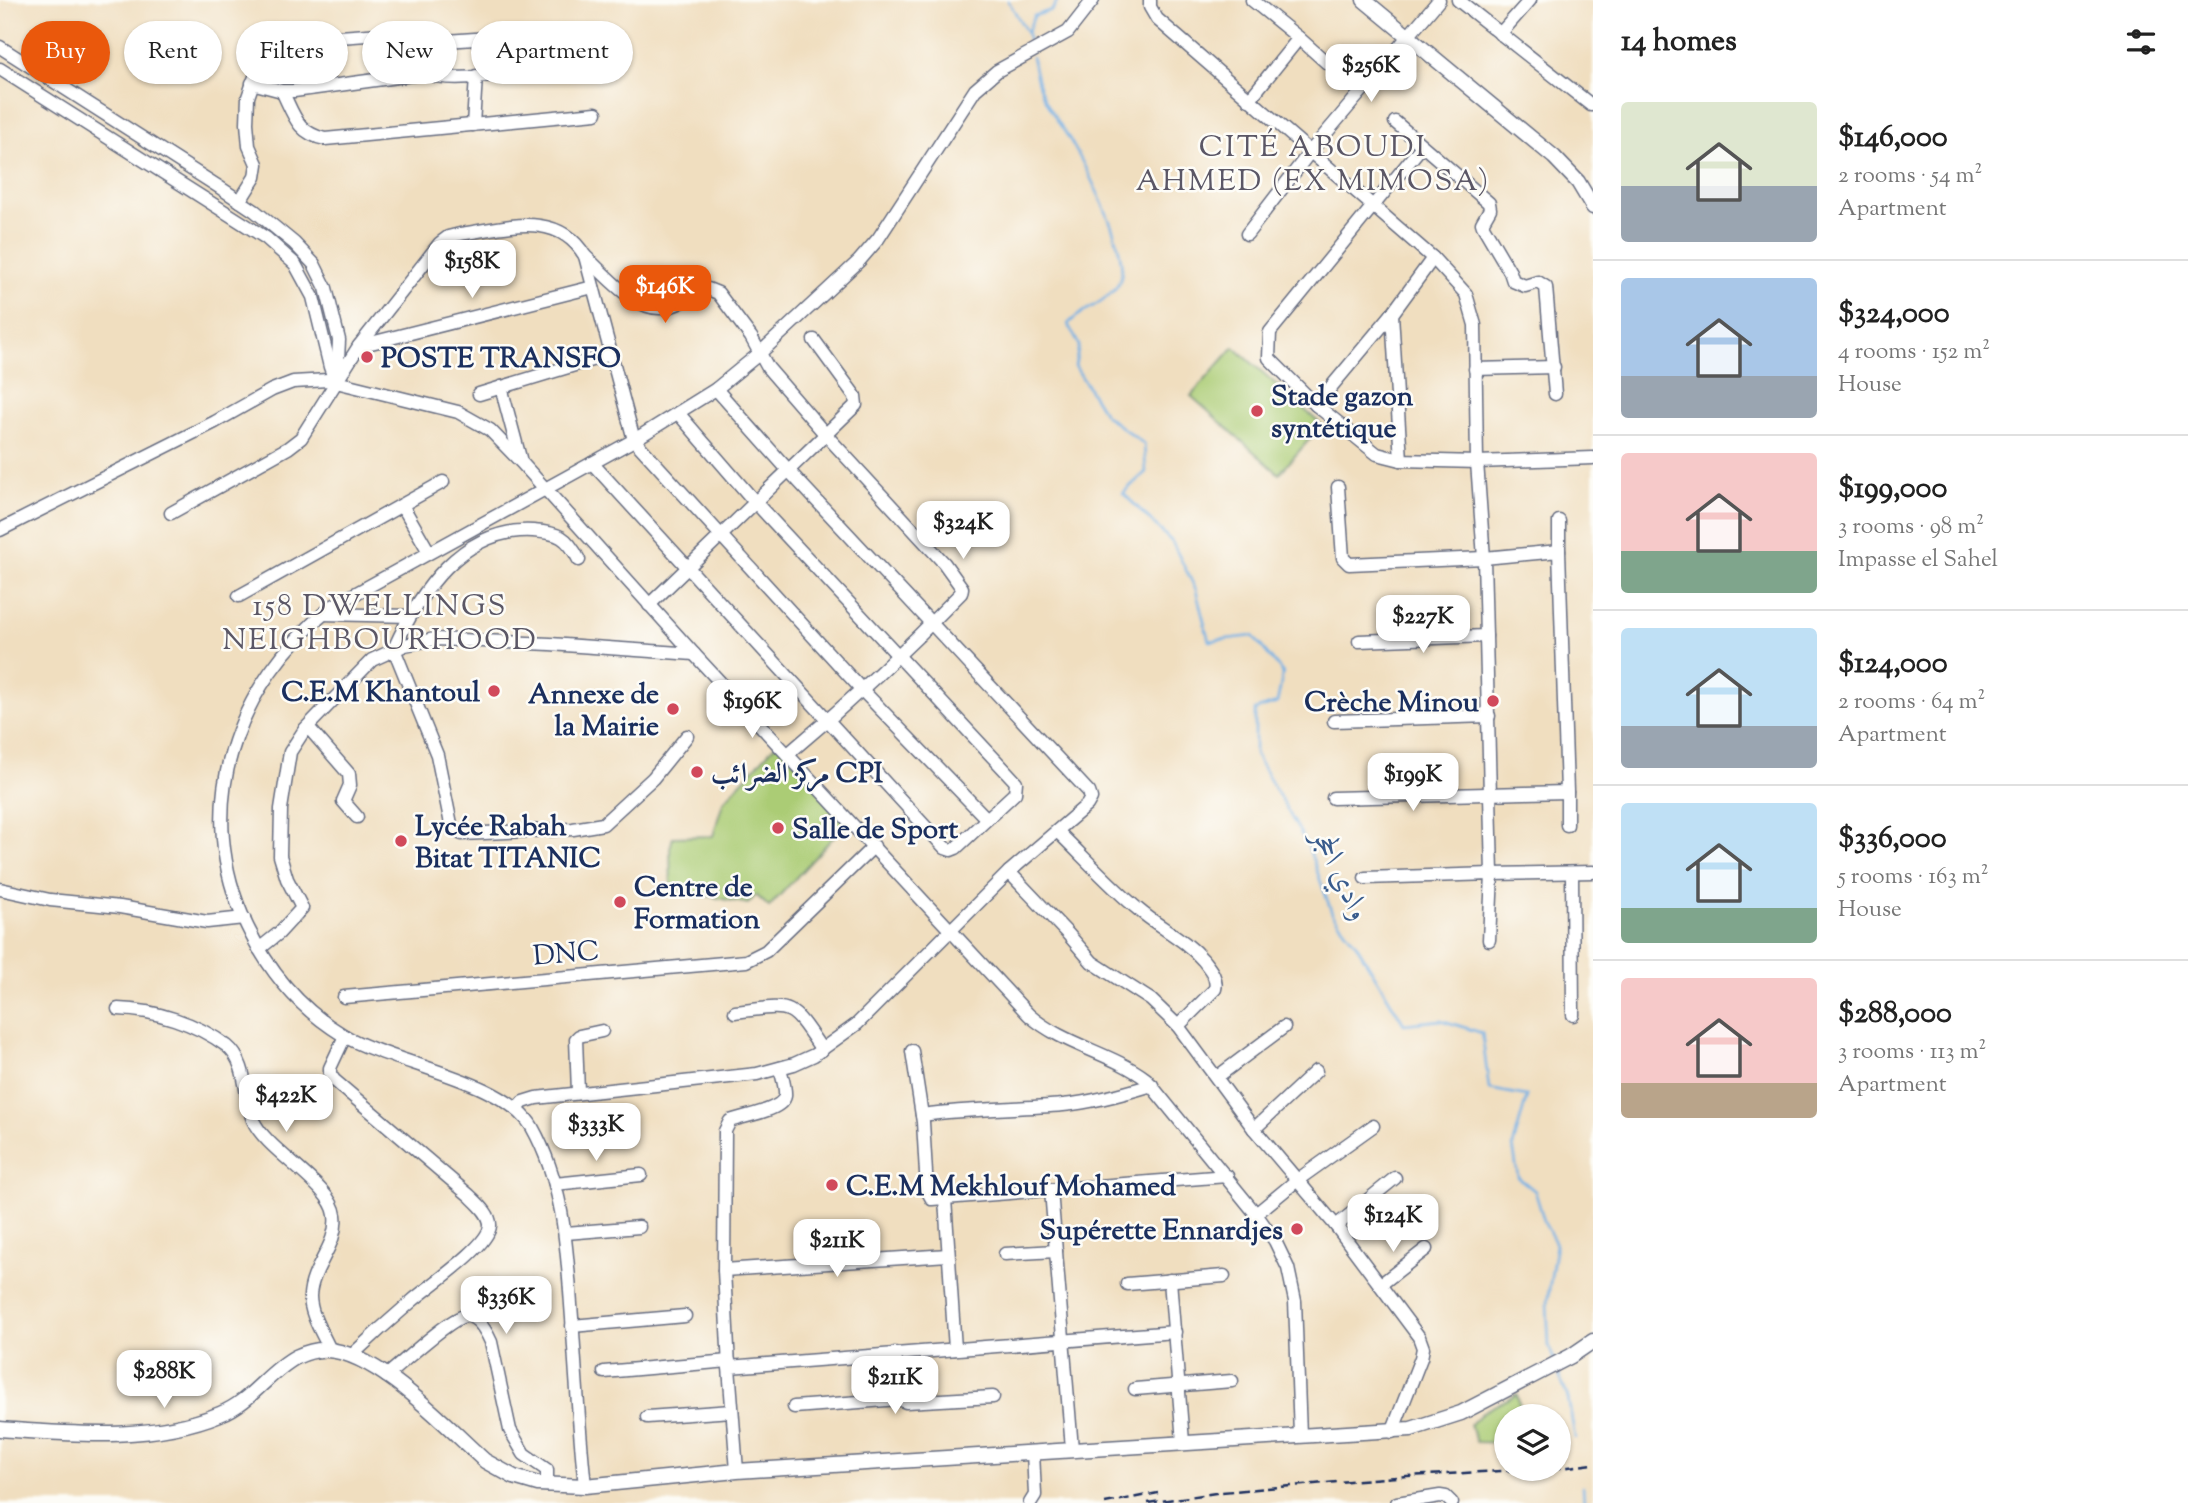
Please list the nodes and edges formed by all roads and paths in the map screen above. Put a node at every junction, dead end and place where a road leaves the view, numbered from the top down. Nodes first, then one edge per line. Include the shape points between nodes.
1 (1093, 0) edge
2 (1150, 0) edge
3 (1252, 0) edge
4 (1364, 0) edge
5 (1439, 0) edge
6 (1458, 0) edge
7 (1530, 0) edge
8 (1500, 34) junction
9 (1408, 35) junction
10 (1299, 38) junction
11 (0, 47) edge
12 (21, 60) edge
13 (1327, 63) dead end
14 (0, 69) edge
15 (362, 83) edge
16 (42, 84) edge
17 (60, 84) edge
18 (253, 84) edge
19 (257, 84) edge
20 (476, 84) edge
21 (282, 91) junction
22 (35, 92) junction
23 (1249, 100) junction
24 (1591, 105) edge
25 (596, 113) dead end
26 (1395, 122) dead end
27 (473, 125) junction
28 (1422, 146) junction
29 (1310, 152) junction
30 (240, 201) junction
31 (1373, 206) junction
32 (1593, 207) edge
33 (1247, 234) dead end
34 (584, 256) junction
35 (1433, 258) junction
36 (593, 287) junction
37 (1392, 314) junction
38 (814, 340) dead end
39 (359, 346) junction
40 (760, 353) junction
41 (611, 355) junction
42 (1554, 367) junction
43 (1475, 369) junction
44 (337, 383) junction
45 (501, 387) junction
46 (716, 389) junction
47 (479, 394) dead end
48 (1555, 394) dead end
49 (1317, 405) junction
50 (678, 413) junction
51 (827, 435) junction
52 (634, 440) junction
53 (1593, 458) edge
54 (1401, 460) junction
55 (521, 462) junction
56 (1477, 462) junction
57 (592, 463) junction
58 (789, 471) junction
59 (443, 482) dead end
60 (1338, 487) dead end
61 (543, 489) junction
62 (755, 502) junction
63 (402, 505) junction
64 (171, 513) dead end
65 (1559, 521) dead end
66 (0, 530) edge
67 (721, 536) junction
68 (1559, 551) junction
69 (429, 552) junction
70 (1484, 558) junction
71 (579, 560) dead end
72 (689, 567) junction
73 (239, 596) dead end
74 (649, 605) junction
75 (323, 614) junction
76 (410, 616) junction
77 (932, 623) junction
78 (1486, 636) junction
79 (1359, 641) dead end
80 (394, 649) junction
81 (694, 654) junction
82 (898, 657) junction
83 (863, 691) junction
84 (1489, 716) junction
85 (1335, 721) dead end
86 (827, 722) junction
87 (307, 727) junction
88 (687, 736) dead end
89 (789, 754) junction
90 (1567, 792) junction
91 (1491, 795) junction
92 (1334, 798) dead end
93 (356, 817) dead end
94 (987, 819) junction
95 (1567, 825) dead end
96 (1058, 831) junction
97 (874, 846) junction
98 (1009, 872) junction
99 (1593, 872) edge
100 (1572, 873) junction
101 (1492, 874) junction
102 (1365, 878) dead end
103 (0, 889) edge
104 (244, 918) junction
105 (951, 930) junction
106 (1489, 940) dead end
107 (259, 949) junction
108 (344, 997) dead end
109 (118, 1009) dead end
110 (736, 1012) dead end
111 (1573, 1015) dead end
112 (1178, 1026) junction
113 (1284, 1027) dead end
114 (602, 1031) dead end
115 (345, 1036) junction
116 (821, 1050) junction
117 (912, 1051) dead end
118 (780, 1068) junction
119 (1316, 1071) dead end
120 (1217, 1077) junction
121 (1152, 1085) junction
122 (578, 1092) junction
123 (517, 1109) junction
124 (922, 1115) junction
125 (1373, 1126) dead end
126 (1254, 1129) junction
127 (641, 1175) dead end
128 (1227, 1177) junction
129 (1395, 1178) dead end
130 (1296, 1181) junction
131 (555, 1184) junction
132 (1051, 1190) junction
133 (945, 1199) junction
134 (1256, 1214) junction
135 (1336, 1226) junction
136 (639, 1227) dead end
137 (566, 1233) junction
138 (1426, 1249) dead end
139 (1056, 1251) junction
140 (1006, 1254) dead end
141 (948, 1255) junction
142 (724, 1270) junction
143 (1223, 1276) dead end
144 (1170, 1280) junction
145 (1127, 1284) dead end
146 (1380, 1285) junction
147 (685, 1315) dead end
148 (572, 1326) junction
149 (1175, 1332) junction
150 (1063, 1340) junction
151 (1593, 1340) edge
152 (955, 1349) junction
153 (330, 1350) junction
154 (895, 1353) junction
155 (351, 1356) junction
156 (729, 1364) junction
157 (604, 1372) dead end
158 (386, 1376) junction
159 (1233, 1381) dead end
160 (1179, 1384) junction
161 (1135, 1389) dead end
162 (993, 1397) dead end
163 (899, 1399) junction
164 (794, 1407) dead end
165 (732, 1411) junction
166 (647, 1417) dead end
167 (0, 1429) edge
168 (1392, 1432) junction
169 (1300, 1435) junction
170 (1183, 1442) junction
171 (1072, 1449) junction
172 (1033, 1452) junction
173 (737, 1471) junction
174 (547, 1485) junction
175 (585, 1486) junction
176 (1030, 1503) edge
177 (1397, 1503) edge
178 (1452, 1503) edge

1 - 40 street via 1068,32 1005,67 975,90 869,249
2 - 23 street via 1157,19
3 - 10 street
4 - 9 main road
5 - 9 street
6 - 8 street
7 - 8 street
8 - 24 street
9 - 29 street
9 - 32 main road via 1569,171
10 - 13 street
10 - 23 street
11 - 12 street
14 - 22 street
15 - 21 street
16 - 22 street
17 - 30 street
18 - 30 street via 247,123 249,146 257,164 255,177
19 - 21 street
20 - 27 street
21 - 27 street via 303,130 325,139
22 - 44 street via 266,238 295,264 313,297
23 - 29 street
25 - 27 street
26 - 28 street
28 - 31 street
28 - 42 street via 1489,203 1482,223 1513,281 1546,287
29 - 31 street
29 - 33 street
30 - 44 street via 295,243 314,264 326,288 339,340
31 - 35 street
31 - 49 street via 1270,332 1269,358
34 - 36 street
34 - 39 street via 571,237 549,226 448,237 430,252
34 - 40 street via 629,296 649,307 665,308 713,289
35 - 37 street
35 - 43 street via 1466,294 1475,325
36 - 39 street
36 - 41 street
37 - 49 street
37 - 54 street
38 - 51 street via 857,400
39 - 44 street
40 - 46 street
40 - 51 street
41 - 45 street
41 - 52 street
42 - 43 street
42 - 48 street
43 - 56 street
44 - 55 street via 458,412 490,430
44 - 64 street via 295,443
44 - 66 street via 305,380 272,390
45 - 47 street
45 - 55 street
46 - 50 street
46 - 58 street
49 - 54 street via 1377,454
50 - 52 street
50 - 62 street
51 - 58 street
51 - 77 street via 960,585 961,593
52 - 57 street
52 - 67 street
53 - 56 street
54 - 56 street
55 - 61 street
56 - 70 street
57 - 61 street
57 - 72 street
58 - 62 street
58 - 77 street
59 - 63 street
60 - 70 street via 1343,558 1349,564
61 - 69 street
61 - 74 street
62 - 67 street
62 - 82 street
63 - 69 street
63 - 73 street
65 - 68 street
67 - 72 street
67 - 83 street
68 - 70 street
68 - 90 street
69 - 75 street
70 - 78 street
71 - 76 street via 566,540 554,534 518,531 495,536 453,561
72 - 74 street
72 - 86 street
74 - 81 street
75 - 76 street
75 - 104 street via 268,672 234,743 225,782 222,830 232,887
76 - 80 street
77 - 82 street
77 - 96 street via 1090,794 1087,805
78 - 79 street
78 - 84 street
80 - 81 street via 446,639
80 - 87 street via 359,671
80 - 88 street via 437,755 449,823 457,834 603,824 653,778
81 - 89 street
82 - 83 street
82 - 94 street via 1016,782 1014,793
83 - 86 street
83 - 94 street
84 - 85 street
84 - 91 street
86 - 89 street
86 - 94 street via 947,849 956,848
87 - 93 street via 349,774 343,802
87 - 107 street via 287,761 280,837 281,862 302,909
89 - 97 street
90 - 91 street
90 - 95 street
91 - 92 street
91 - 101 street
96 - 98 street
96 - 112 street via 1139,910 1198,955 1211,972 1215,989
97 - 105 street
97 - 108 street, DNC via 766,951 746,961
98 - 105 street
98 - 112 street via 1092,962 1151,1000
99 - 100 street
100 - 101 street
100 - 111 street
101 - 102 street
101 - 106 street
103 - 104 street via 207,922
104 - 107 street
105 - 116 street via 858,1024
105 - 121 street via 1040,1024 1130,1068
107 - 115 street via 297,1000
109 - 153 street via 156,1013 228,1047 238,1059 255,1125 328,1199 335,1216 334,1234 310,1296
110 - 116 street via 787,1008 800,1018
112 - 120 street
113 - 120 street
114 - 122 street via 576,1039
115 - 123 street via 464,1082
115 - 155 street via 330,1068 334,1080 469,1195 488,1215 490,1224 484,1240 462,1261
116 - 118 street
117 - 124 street
118 - 122 street
118 - 142 street via 782,1102 732,1120 725,1131
119 - 126 street
120 - 126 street
121 - 124 street via 1065,1105
121 - 128 street
122 - 123 street via 536,1097
123 - 131 street via 531,1126
124 - 133 street via 927,1194
125 - 130 street
126 - 130 street
127 - 131 street
128 - 132 street
128 - 134 street
129 - 135 street
130 - 134 street
130 - 135 street
131 - 137 street
132 - 133 street
132 - 139 street
133 - 141 street
134 - 169 street via 1291,1278
135 - 146 street
136 - 137 street
137 - 148 street
138 - 146 street
139 - 140 street
139 - 150 street
141 - 142 street
141 - 152 street
142 - 156 street
143 - 144 street
144 - 145 street
144 - 149 street
146 - 168 street via 1423,1348
147 - 148 street
148 - 175 street
149 - 150 street
149 - 160 street
150 - 152 street
150 - 171 street
151 - 168 main road via 1461,1413
152 - 154 street
153 - 155 main road
153 - 167 main road via 296,1358 237,1406 192,1423 118,1433
154 - 156 street
154 - 163 street
155 - 158 main road
156 - 157 street
156 - 165 street
158 - 174 main road via 485,1461 514,1477
158 - 174 street via 445,1327 472,1317 491,1342 514,1439 524,1454 545,1468
159 - 160 street
160 - 161 street
160 - 170 street
162 - 163 street
163 - 164 street
165 - 166 street
165 - 173 street
168 - 169 main road
169 - 170 main road
170 - 171 main road
171 - 172 main road
172 - 173 main road
172 - 176 street via 1035,1495
173 - 175 main road
174 - 175 main road
177 - 178 street via 1440,1496

